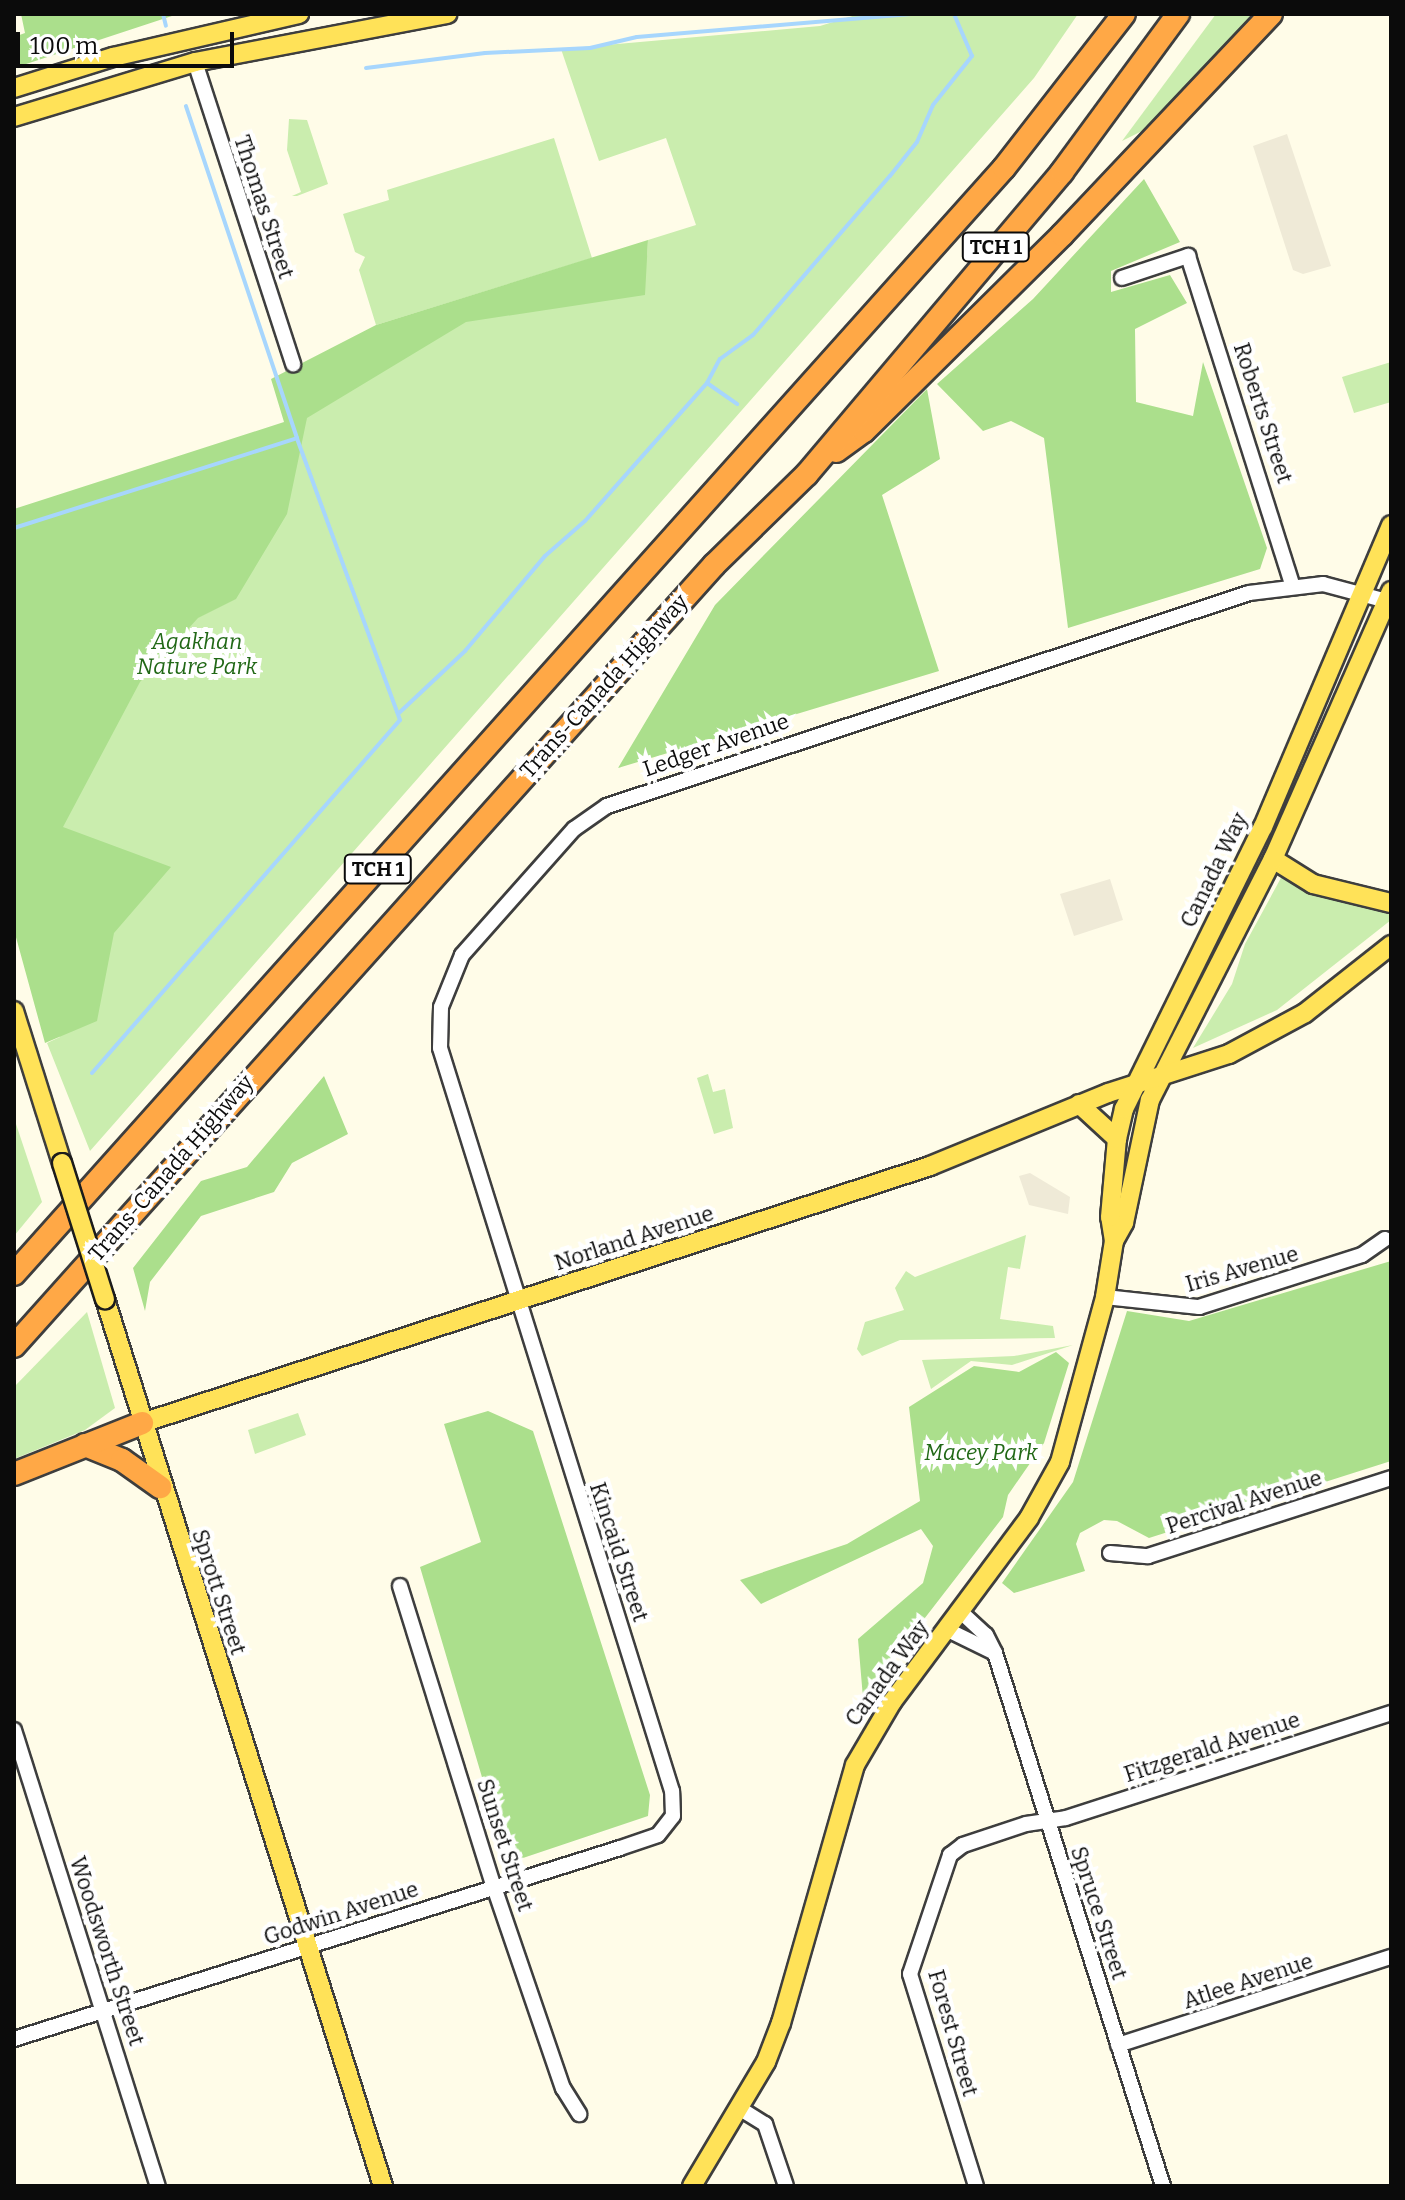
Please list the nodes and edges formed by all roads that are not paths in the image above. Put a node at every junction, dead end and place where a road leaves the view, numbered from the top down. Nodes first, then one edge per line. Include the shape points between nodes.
1 (299, 14) edge
2 (447, 14) edge
3 (1118, 14) edge
4 (1124, 14) edge
5 (1178, 14) edge
6 (1271, 14) edge
7 (190, 39) junction
8 (1107, 41) junction
9 (195, 62) junction
10 (14, 88) edge
11 (14, 117) edge
12 (1122, 278) dead end
13 (293, 364) dead end
14 (807, 474) junction
15 (1391, 525) edge
16 (1292, 584) junction
17 (1365, 593) junction
18 (1389, 596) edge
19 (1273, 859) junction
20 (1391, 903) edge
21 (1391, 945) edge
22 (14, 1011) edge
23 (1162, 1075) junction
24 (1135, 1084) junction
25 (1079, 1104) junction
26 (1117, 1139) junction
27 (1385, 1239) dead end
28 (1114, 1241) junction
29 (14, 1274) edge
30 (1105, 1297) junction
31 (517, 1302) junction
32 (14, 1346) edge
33 (142, 1423) junction
34 (85, 1445) junction
35 (14, 1474) edge
36 (1391, 1478) edge
37 (160, 1487) junction
38 (1110, 1553) dead end
39 (400, 1586) dead end
40 (961, 1612) junction
41 (948, 1630) junction
42 (995, 1653) junction
43 (1391, 1713) edge
44 (14, 1730) edge
45 (673, 1816) joint
46 (1046, 1821) junction
47 (494, 1887) junction
48 (306, 1948) junction
49 (1391, 1957) edge
50 (103, 2012) junction
51 (14, 2039) edge
52 (1118, 2045) junction
53 (739, 2108) junction
54 (579, 2114) dead end
55 (158, 2186) edge
56 (383, 2186) edge
57 (692, 2186) edge
58 (786, 2186) edge
59 (976, 2186) edge
60 (1163, 2186) edge

1 - 7 main road
2 - 9 main road
3 - 8 highway
4 - 8 highway, Trans-Canada Highway / TCH 1
5 - 14 highway, Trans-Canada Highway / TCH 1 via 1062,172
6 - 14 highway via 1062,235 875,420
7 - 9 main road
7 - 10 main road
8 - 29 highway, Trans-Canada Highway / TCH 1 via 903,284
9 - 11 main road
9 - 13 street, Thomas Street
12 - 16 street, Roberts Street via 1188,256
14 - 32 highway, Trans-Canada Highway / TCH 1 via 704,576
15 - 17 main road, Canada Way
16 - 17 street, Ledger Avenue
16 - 31 street, Ledger Avenue via 1249,593 706,771 607,806 574,829 462,955 441,1007 444,1070
17 - 18 street, Ledger Avenue
17 - 24 main road, Canada Way via 1263,827
18 - 19 main road, Canada Way
19 - 20 main road via 1313,884
19 - 23 main road, Canada Way
21 - 23 main road, Norland Avenue via 1305,1013 1260,1040
22 - 33 main road, Sprott Street, bridge
23 - 24 main road, Norland Avenue
23 - 28 main road, Canada Way via 1148,1108 1124,1223
24 - 25 main road, Norland Avenue
24 - 26 main road, Canada Way
25 - 26 main road
25 - 31 main road, Norland Avenue via 930,1166
26 - 28 main road, Canada Way via 1110,1217
27 - 30 street, Iris Avenue via 1362,1255 1199,1307
28 - 30 main road, Canada Way
30 - 40 main road, Canada Way via 1060,1462 1029,1518
31 - 33 main road, Norland Avenue
31 - 45 street, Kincaid Street via 672,1791
33 - 34 highway
33 - 37 main road, Sprott Street
34 - 35 highway
34 - 37 highway via 122,1460
36 - 38 street, Percival Avenue via 1148,1556
37 - 48 main road, Sprott Street
39 - 47 street, Sunset Street
40 - 41 main road, Canada Way
40 - 42 street, Spruce Street via 986,1635
41 - 42 street
41 - 53 main road, Canada Way via 892,1702 855,1765 781,2023
42 - 46 street, Spruce Street
43 - 46 street, Fitzgerald Avenue
44 - 50 street, Woodsworth Street
45 - 47 street, Godwin Avenue via 658,1835
46 - 52 street, Spruce Street
46 - 59 street, Forest Street via 963,1845 950,1855 911,1962 913,1986
47 - 48 street, Godwin Avenue
47 - 54 street, Sunset Street via 563,2088
48 - 50 street, Godwin Avenue
48 - 56 main road, Sprott Street
49 - 52 street, Atlee Avenue
50 - 51 street, Godwin Avenue
50 - 55 street, Woodsworth Street
52 - 60 street, Spruce Street
53 - 57 main road, Canada Way
53 - 58 street via 765,2124

